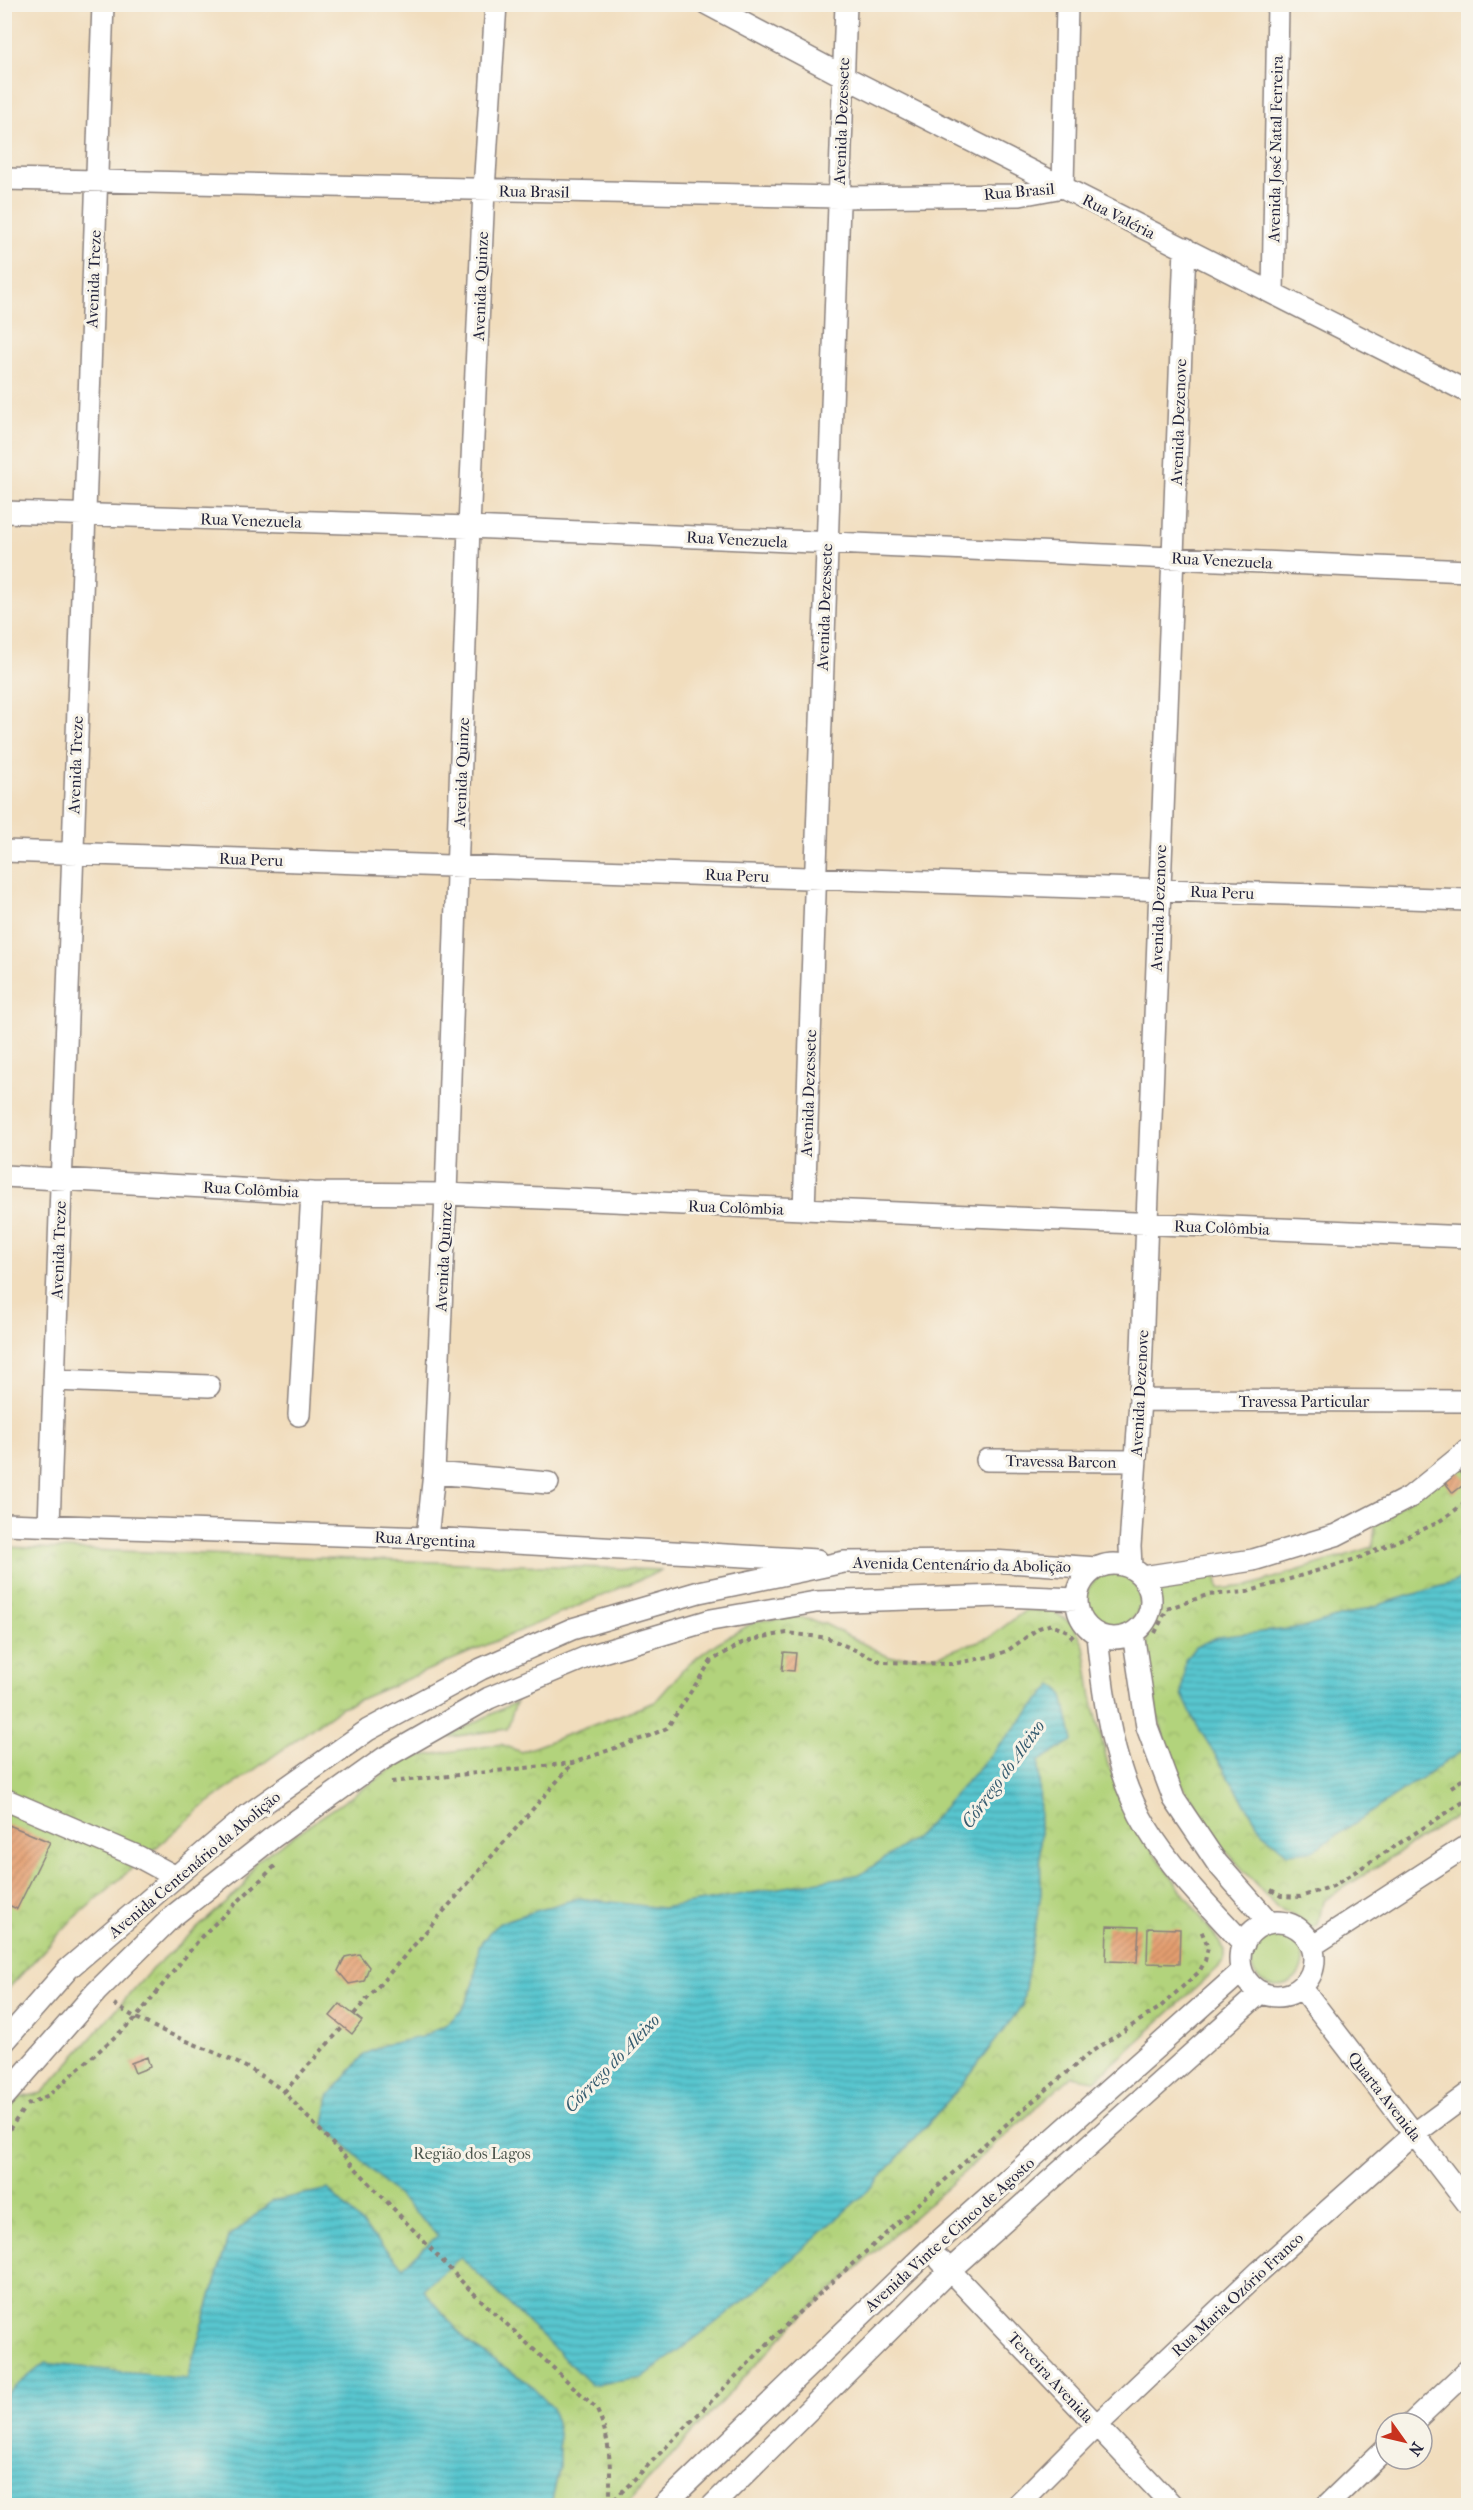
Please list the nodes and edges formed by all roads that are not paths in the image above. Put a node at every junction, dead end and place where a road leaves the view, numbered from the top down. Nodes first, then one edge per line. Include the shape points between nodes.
1 (103, 4) edge
2 (496, 4) edge
3 (707, 4) edge
4 (846, 4) edge
5 (1067, 4) edge
6 (1278, 4) edge
7 (843, 76) junction
8 (4, 178) edge
9 (97, 181) junction
10 (1062, 187) junction
11 (484, 190) junction
12 (838, 197) junction
13 (1185, 248) junction
14 (1273, 293) junction
15 (1468, 392) edge
16 (4, 512) edge
17 (84, 514) junction
18 (470, 527) junction
19 (826, 543) junction
20 (1172, 558) junction
21 (1468, 571) edge
22 (4, 851) edge
23 (71, 853) junction
24 (458, 866) junction
25 (815, 878) junction
26 (1159, 890) junction
27 (1468, 900) edge
28 (4, 1176) edge
29 (60, 1178) junction
30 (312, 1193) junction
31 (446, 1194) junction
32 (804, 1210) junction
33 (1145, 1224) junction
34 (1468, 1237) edge
35 (54, 1380) junction
36 (209, 1386) dead end
37 (1140, 1400) junction
38 (1468, 1401) edge
39 (299, 1415) dead end
40 (1468, 1450) edge
41 (987, 1460) dead end
42 (1136, 1461) junction
43 (434, 1473) junction
44 (548, 1483) dead end
45 (4, 1524) edge
46 (49, 1525) junction
47 (427, 1538) junction
48 (844, 1562) junction
49 (1097, 1568) junction
50 (1137, 1572) junction
51 (1077, 1599) junction
52 (1133, 1633) junction
53 (1097, 1635) junction
54 (4, 1798) edge
55 (1468, 1845) edge
56 (174, 1876) junction
57 (1269, 1922) junction
58 (1244, 1944) junction
59 (1312, 1946) junction
60 (1242, 1971) junction
61 (1301, 1987) junction
62 (1261, 1992) junction
63 (4, 2042) edge
64 (1468, 2094) edge
65 (4, 2097) edge
66 (1414, 2134) junction
67 (1468, 2204) edge
68 (930, 2249) junction
69 (950, 2270) junction
70 (1468, 2370) edge
71 (1425, 2411) edge
72 (1097, 2425) junction
73 (1374, 2459) edge
74 (675, 2501) edge
75 (712, 2505) edge
76 (1016, 2505) edge
77 (1173, 2505) edge
78 (1326, 2505) edge

1 - 9 street, Avenida Treze
2 - 11 street, Avenida Quinze
3 - 7 street, Rua Valéria
4 - 7 street, Avenida Dezessete
5 - 10 street
6 - 14 street, Avenida José Natal Ferreira
7 - 10 street, Rua Valéria
7 - 12 street, Avenida Dezessete
8 - 9 street, Rua Brasil
9 - 11 street, Rua Brasil
9 - 17 street, Avenida Treze
10 - 12 street, Rua Brasil via 1020,195
10 - 13 street, Rua Valéria
11 - 12 street, Rua Brasil
11 - 18 street, Avenida Quinze
12 - 19 street, Avenida Dezessete
13 - 14 street, Rua Valéria
13 - 20 street, Avenida Dezenove
14 - 15 street, Rua Valéria
16 - 17 street, Rua Venezuela
17 - 18 street, Rua Venezuela
17 - 23 street, Avenida Treze
18 - 19 street, Rua Venezuela
18 - 24 street, Avenida Quinze
19 - 20 street, Rua Venezuela
19 - 25 street, Avenida Dezessete
20 - 21 street, Rua Venezuela
20 - 26 street, Avenida Dezenove
22 - 23 street, Rua Peru
23 - 24 street, Rua Peru
23 - 29 street, Avenida Treze
24 - 25 street, Rua Peru
24 - 31 street, Avenida Quinze
25 - 26 street, Rua Peru
25 - 32 street, Avenida Dezessete
26 - 27 street, Rua Peru
26 - 33 street, Avenida Dezenove
28 - 29 street, Rua Colômbia
29 - 30 street, Rua Colômbia
29 - 35 street, Avenida Treze
30 - 31 street, Rua Colômbia
30 - 39 street
31 - 32 street, Rua Colômbia
31 - 43 street, Avenida Quinze
32 - 33 street, Rua Colômbia
33 - 34 street, Rua Colômbia
33 - 37 street, Avenida Dezenove
35 - 36 street
35 - 46 street, Avenida Treze
37 - 38 street, Travessa Particular
37 - 42 street, Avenida Dezenove
40 - 50 street via 1410,1497 1336,1535 1253,1560
41 - 42 street, Travessa Barcon
42 - 50 street, Avenida Dezenove
43 - 44 street
43 - 47 street, Avenida Quinze
45 - 46 street, Rua Argentina
46 - 47 street, Rua Argentina
47 - 48 street, Rua Argentina
48 - 49 street, Avenida Centenário da Abolição via 993,1561
48 - 56 street, Avenida Centenário da Abolição via 699,1592 582,1626 481,1668 368,1730 249,1814
49 - 50 street via 1116,1563
49 - 51 street via 1083,1580
50 - 52 street via 1149,1588 1152,1601 1143,1624
51 - 53 street via 1081,1620
51 - 65 street, Avenida Centenário da Abolição via 1000,1596 816,1602 711,1620 589,1656 489,1698 384,1758 173,1916 96,1992
52 - 53 street via 1115,1638
52 - 57 street via 1147,1727 1174,1799 1217,1863
53 - 58 street via 1104,1698 1120,1766 1146,1827 1178,1872
54 - 56 street
55 - 59 street
56 - 63 street, Avenida Centenário da Abolição via 68,1969
57 - 58 street via 1254,1930
57 - 59 street via 1287,1923 1303,1931
58 - 60 street via 1240,1957
59 - 61 street via 1313,1968
60 - 62 street
60 - 68 street, Avenida Vinte e Cinco de Agosto
61 - 62 street via 1275,1996
61 - 66 street, Quarta Avenida
62 - 69 street, Avenida Vinte e Cinco de Agosto
64 - 66 street, Rua Maria Ozório Franco
66 - 67 street, Quarta Avenida
66 - 72 street, Rua Maria Ozório Franco via 1260,2271
68 - 69 street, Terceira Avenida
68 - 74 street, Avenida Vinte e Cinco de Agosto
69 - 72 street, Terceira Avenida
69 - 75 street, Avenida Vinte e Cinco de Agosto
70 - 71 street
72 - 76 street, Rua Maria Ozório Franco
72 - 77 street, Terceira Avenida
73 - 78 street

